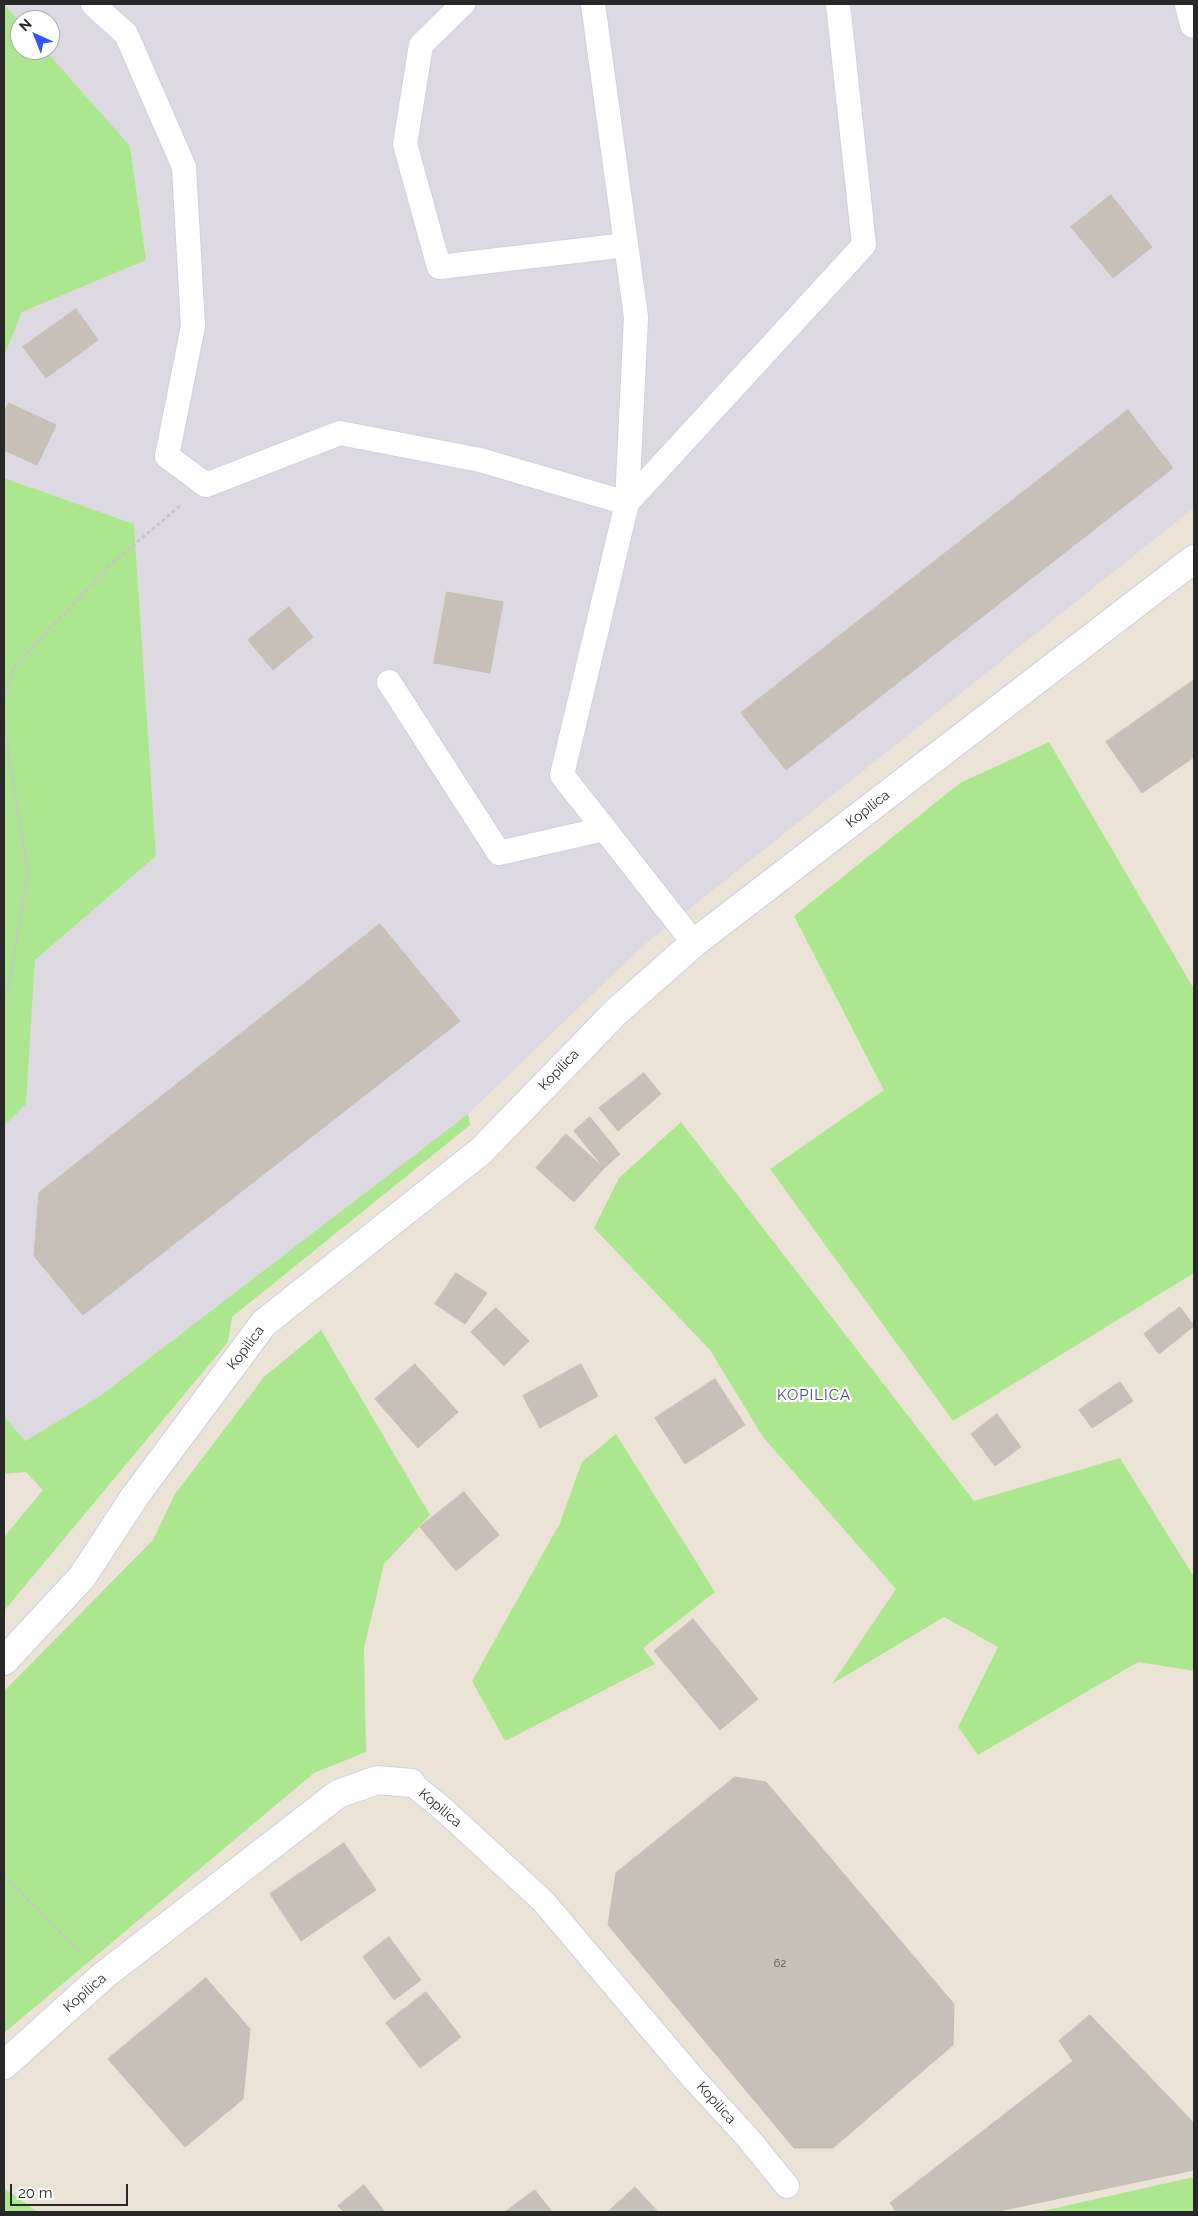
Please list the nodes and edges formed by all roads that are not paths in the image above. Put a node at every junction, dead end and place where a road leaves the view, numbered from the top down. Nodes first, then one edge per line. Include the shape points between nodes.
1 (93, 4) edge
2 (463, 4) edge
3 (592, 4) edge
4 (838, 4) edge
5 (1189, 4) edge
6 (1194, 24) edge
7 (626, 245) junction
8 (627, 503) junction
9 (1194, 558) edge
10 (388, 682) dead end
11 (604, 829) junction
12 (694, 943) junction
13 (4, 1661) edge
14 (411, 1783) joint
15 (4, 2065) edge
16 (787, 2186) dead end

1 - 8 lane via 126,34 184,166 193,326 167,456 206,485 340,433 480,460
2 - 7 lane via 421,45 405,144 439,267
3 - 7 lane
4 - 8 lane via 864,245
5 - 6 street
7 - 8 lane via 636,317
8 - 11 lane via 562,775
9 - 12 street, Kopilica
10 - 11 lane via 499,853
11 - 12 lane
12 - 13 street, Kopilica via 616,1012 481,1151 264,1323 135,1496 82,1577
14 - 15 street, Kopilica via 377,1780 338,1794 103,1976
14 - 16 lane, Kopilica via 543,1901

